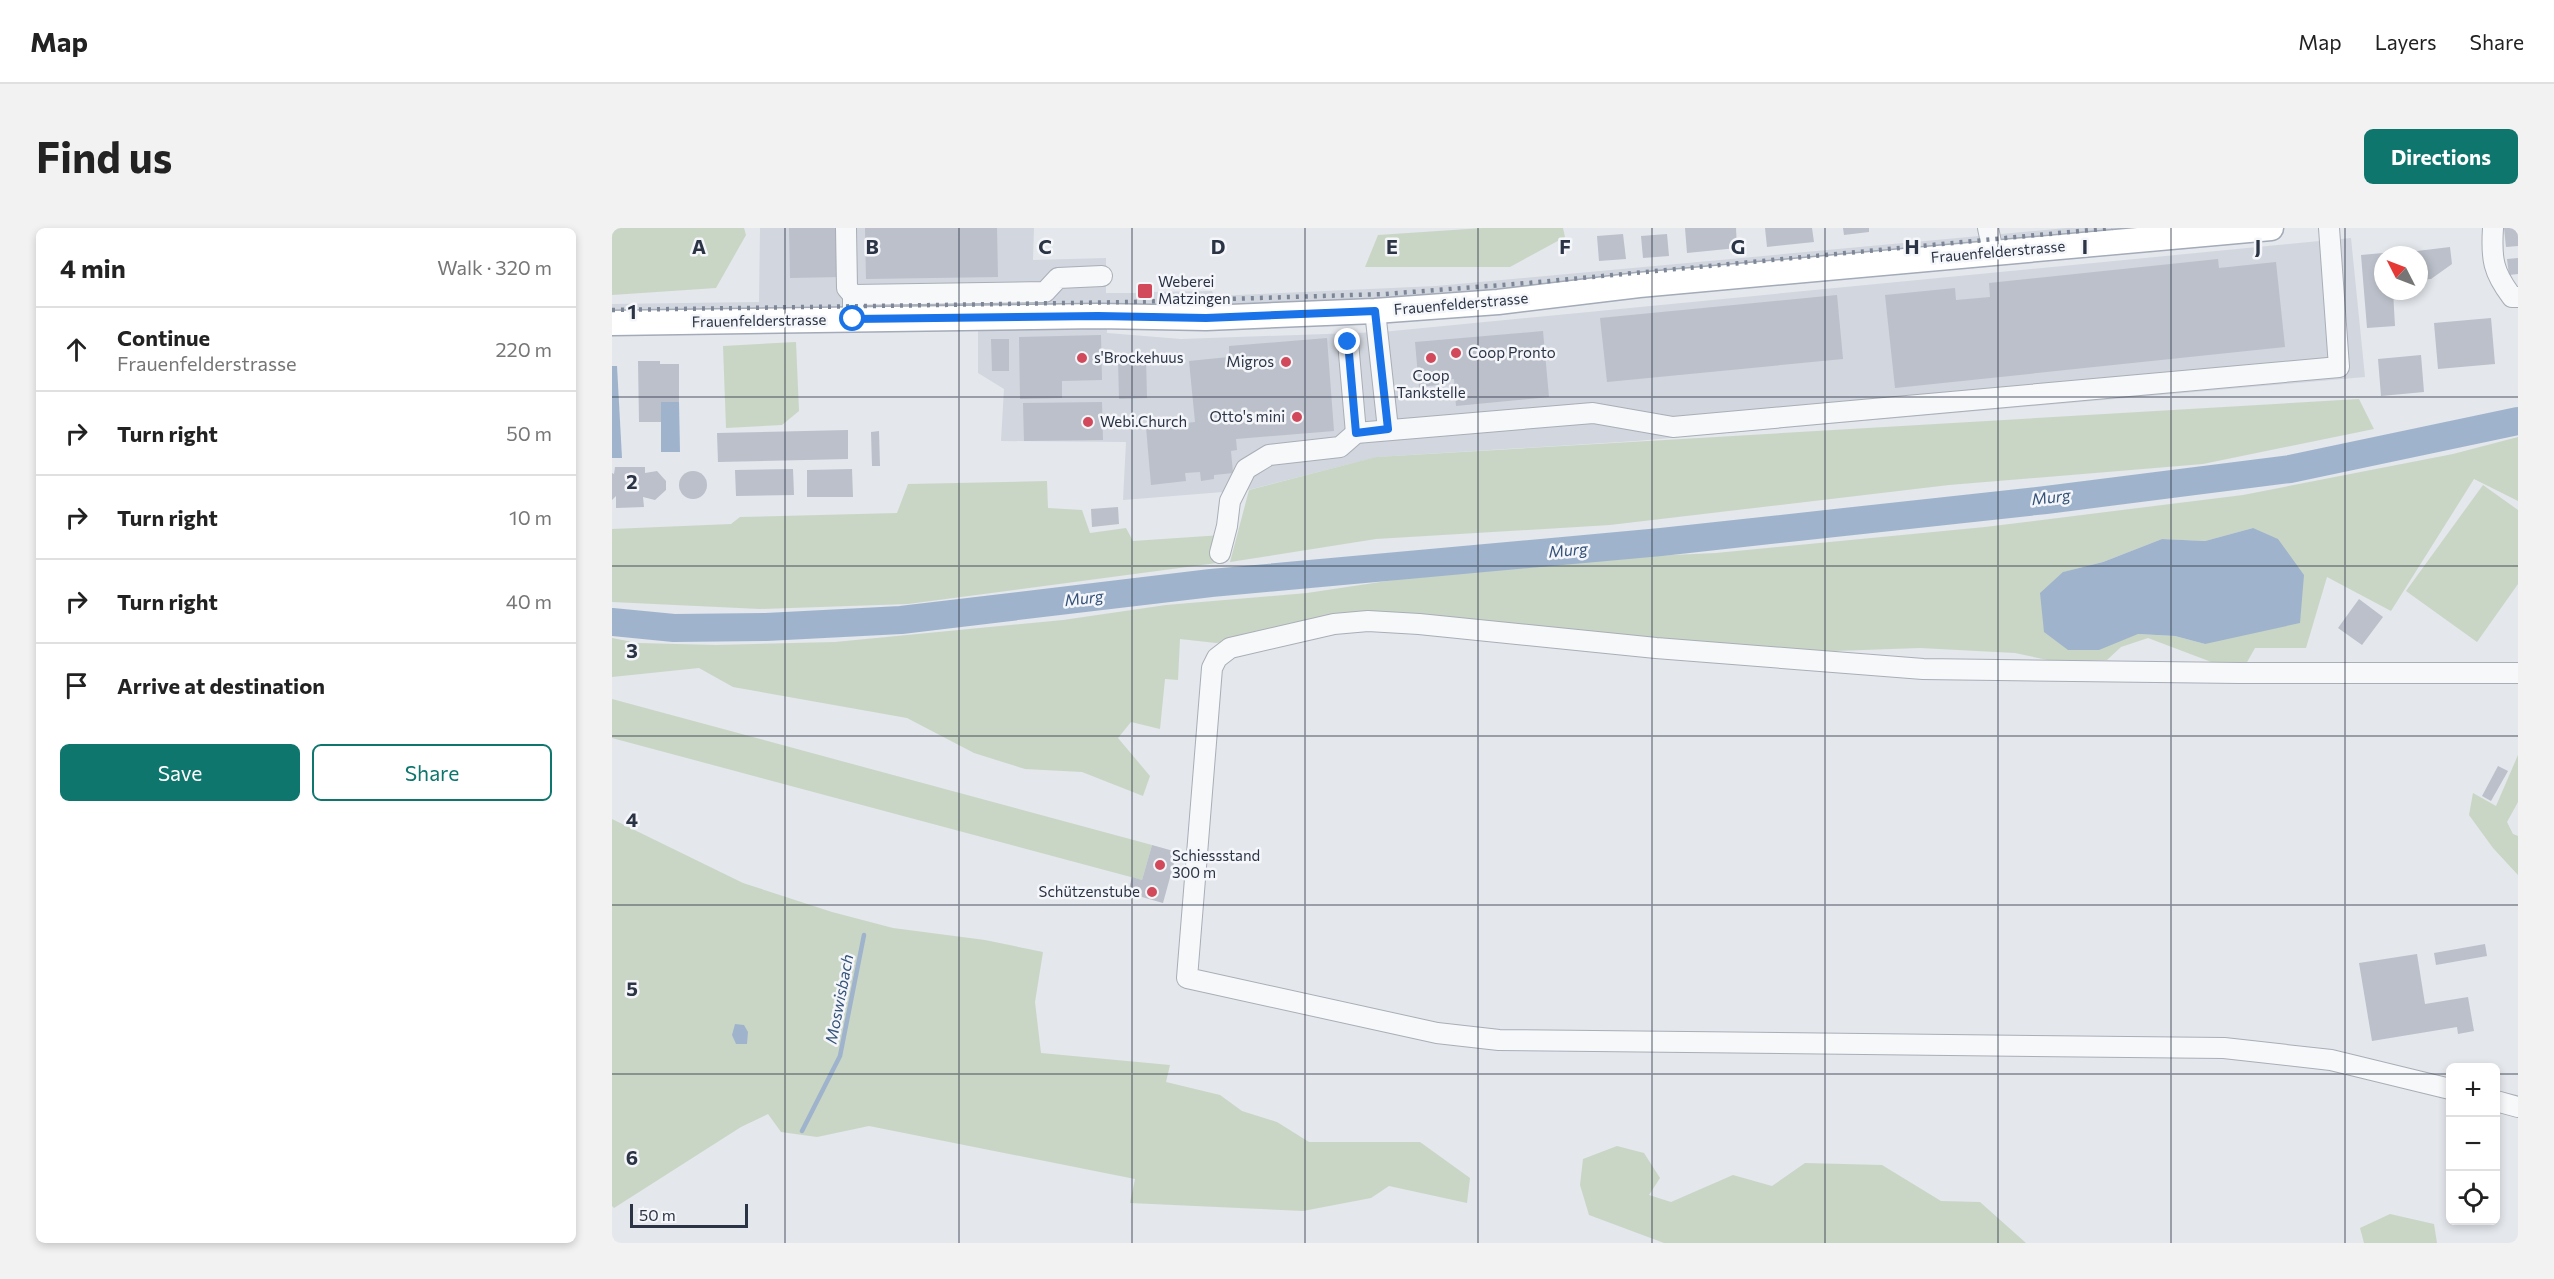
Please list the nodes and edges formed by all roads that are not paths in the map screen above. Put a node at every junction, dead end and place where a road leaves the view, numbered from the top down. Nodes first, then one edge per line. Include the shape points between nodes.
1 (846, 228) edge
2 (1988, 228) edge
3 (2271, 228) edge
4 (2329, 228) edge
5 (2493, 228) edge
6 (1993, 252) junction
7 (1102, 276) dead end
8 (853, 295) junction
9 (2518, 297) edge
10 (1375, 311) junction
11 (853, 319) junction
12 (612, 323) edge
13 (1348, 342) dead end
14 (1388, 429) junction
15 (1356, 433) junction
16 (1220, 553) dead end
17 (2518, 673) edge
18 (2446, 1088) edge
19 (2500, 1102) edge
20 (2518, 1107) edge

1 - 8 street via 847,288
2 - 6 street
3 - 6 main road, Frauenfelderstrasse
4 - 14 street via 2338,368 1673,427 1593,413
5 - 9 street via 2491,254 2499,279 2512,297
6 - 10 main road, Frauenfelderstrasse
7 - 8 street via 1058,278 1045,292
8 - 11 street
10 - 11 main road, Frauenfelderstrasse via 1206,318
10 - 14 street
11 - 12 main road, Frauenfelderstrasse
13 - 15 street
14 - 15 street
15 - 16 street via 1340,447 1269,454 1246,469 1230,501
17 - 18 street via 1923,669 1368,621 1334,624 1230,648 1217,658 1205,685 1187,978 1437,1033 1499,1040 2224,1048 2331,1060
19 - 20 street

